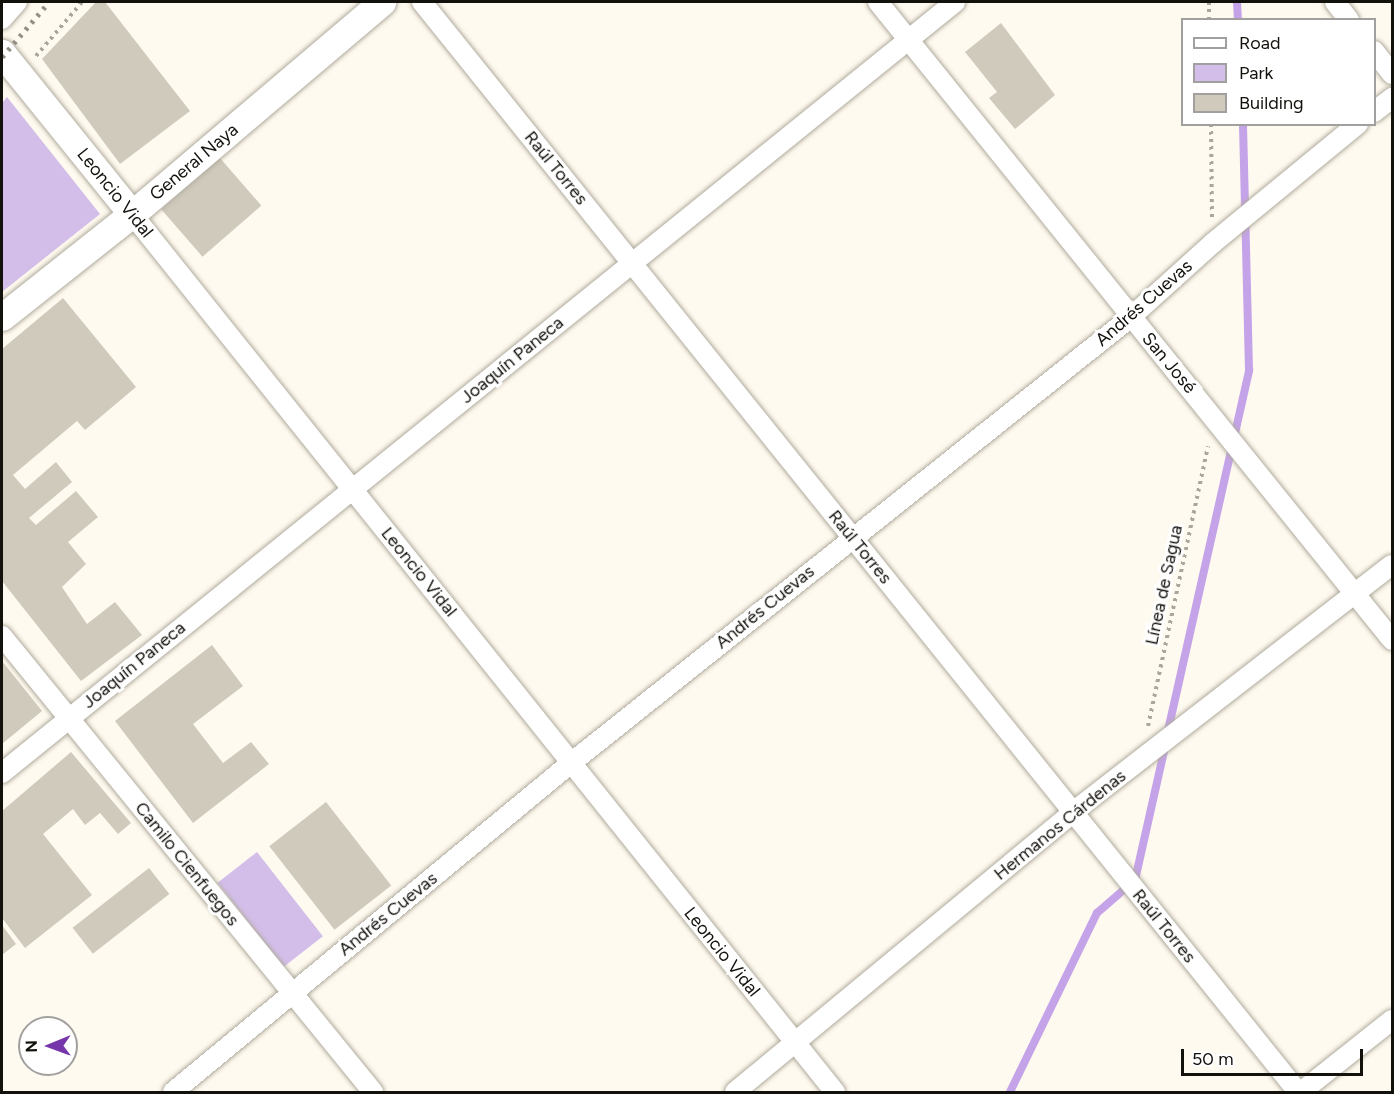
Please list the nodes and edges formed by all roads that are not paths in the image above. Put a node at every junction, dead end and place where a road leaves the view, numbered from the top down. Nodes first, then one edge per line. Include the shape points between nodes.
1 (17, 2) edge
2 (382, 2) edge
3 (422, 2) edge
4 (878, 2) edge
5 (955, 2) edge
6 (1335, 2) edge
7 (1347, 18) edge
8 (2, 19) edge
9 (908, 39) junction
10 (2, 53) edge
11 (1376, 54) edge
12 (1392, 74) edge
13 (1392, 98) edge
14 (1376, 110) edge
15 (1355, 126) edge
16 (132, 214) junction
17 (632, 263) junction
18 (2, 317) edge
19 (1131, 318) junction
20 (352, 489) junction
21 (852, 537) junction
22 (1392, 565) edge
23 (1356, 595) junction
24 (2, 636) edge
25 (1392, 640) edge
26 (68, 718) junction
27 (571, 763) junction
28 (2, 773) edge
29 (1073, 813) junction
30 (292, 993) junction
31 (1392, 1020) edge
32 (794, 1042) junction
33 (173, 1092) edge
34 (373, 1092) edge
35 (735, 1092) edge
36 (835, 1092) edge
37 (1300, 1092) edge

1 - 8 street
2 - 16 street, General Naya
3 - 17 street, Raúl Torres
4 - 9 street, San José
5 - 9 street, Joaquín Paneca
6 - 7 street
9 - 17 street, Joaquín Paneca
9 - 19 street, San José
10 - 16 street, Leoncio Vidal
11 - 12 street
13 - 14 street
15 - 19 street, Andrés Cuevas via 1283,183
16 - 18 street, General Naya
16 - 20 street, Leoncio Vidal
17 - 20 street, Joaquín Paneca
17 - 21 street, Raúl Torres
19 - 21 street, Andrés Cuevas
19 - 23 street, San José
20 - 26 street, Joaquín Paneca
20 - 27 street, Leoncio Vidal
21 - 27 street, Andrés Cuevas
21 - 29 street, Raúl Torres
22 - 23 street, Hermanos Cárdenas
23 - 25 street, San José
23 - 29 street, Hermanos Cárdenas
24 - 26 street, Camilo Cienfuegos
26 - 28 street, Joaquín Paneca
26 - 30 street, Camilo Cienfuegos
27 - 30 street, Andrés Cuevas
27 - 32 street, Leoncio Vidal
29 - 32 street, Hermanos Cárdenas
29 - 37 street, Raúl Torres
30 - 33 street, Andrés Cuevas
30 - 34 street, Camilo Cienfuegos
31 - 37 street
32 - 35 street, Hermanos Cárdenas
32 - 36 street, Leoncio Vidal

